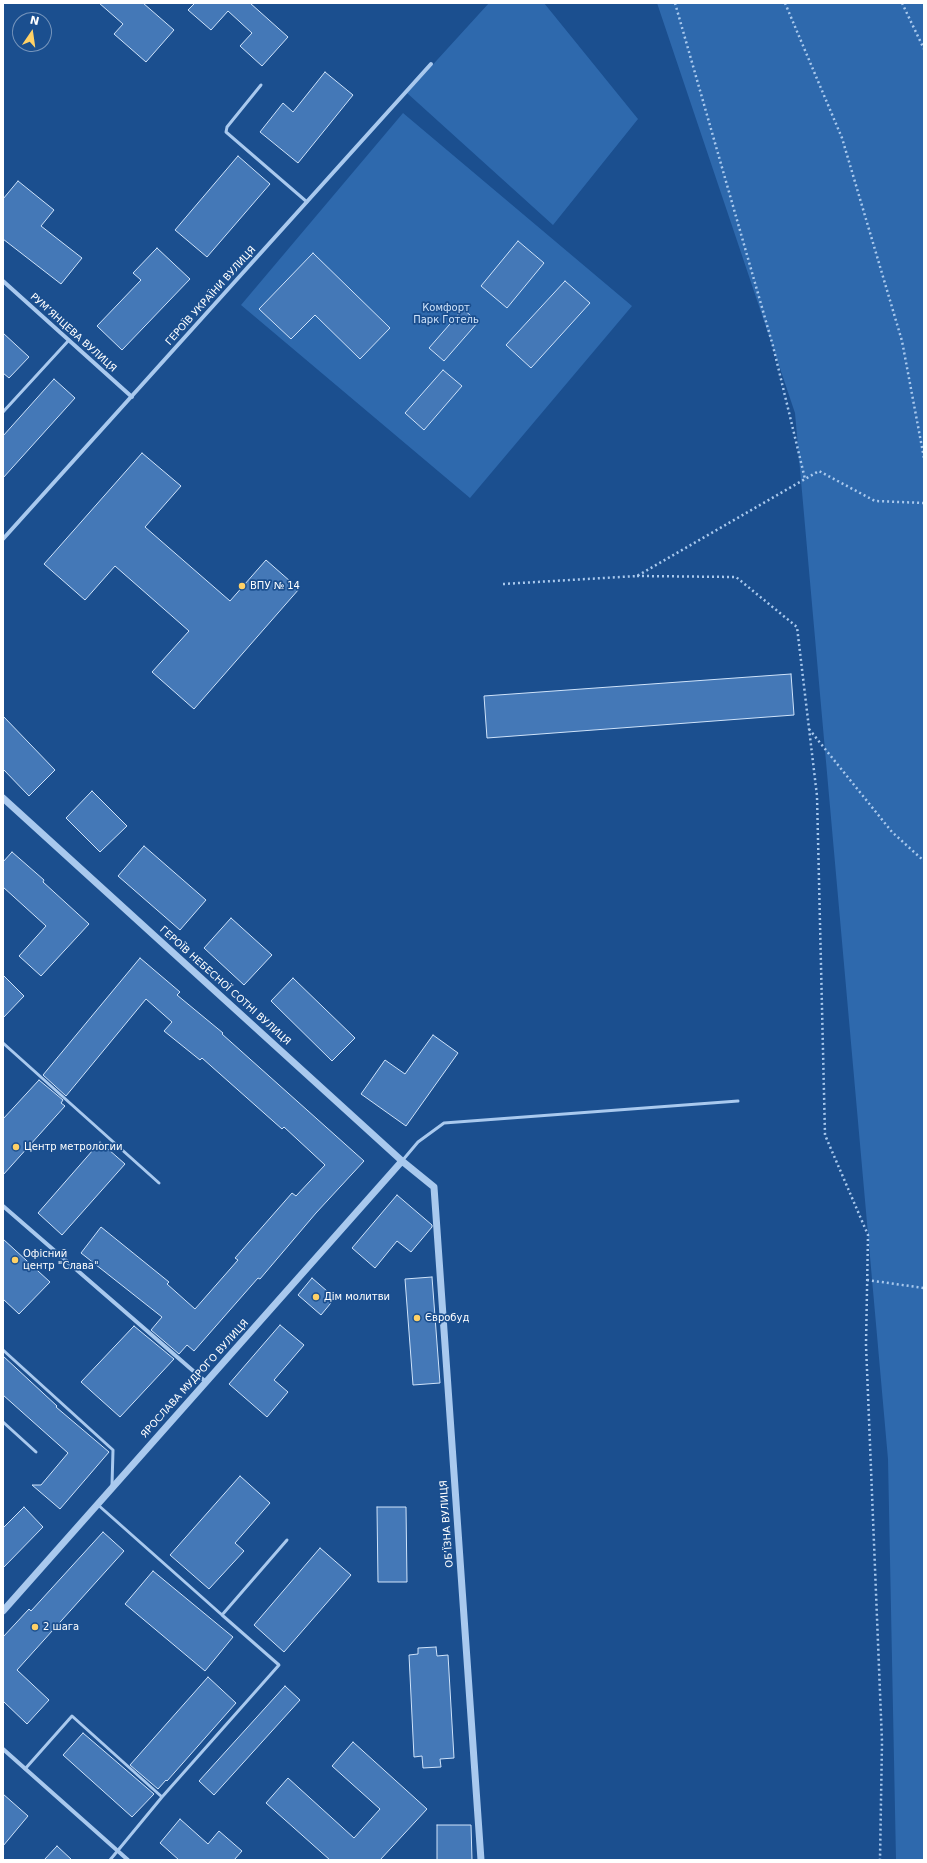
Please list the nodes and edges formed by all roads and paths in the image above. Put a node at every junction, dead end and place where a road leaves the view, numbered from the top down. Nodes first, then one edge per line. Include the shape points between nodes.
1 (675, 3) edge
2 (785, 3) edge
3 (902, 3) edge
4 (924, 49) edge
5 (432, 64) dead end
6 (261, 85) dead end
7 (307, 202) junction
8 (3, 281) edge
9 (69, 340) junction
10 (132, 397) junction
11 (3, 406) edge
12 (6, 409) junction
13 (3, 412) edge
14 (924, 458) edge
15 (805, 479) junction
16 (924, 503) edge
17 (3, 539) edge
18 (637, 576) junction
19 (503, 584) dead end
20 (809, 729) junction
21 (3, 798) edge
22 (924, 861) edge
23 (3, 1044) edge
24 (738, 1101) dead end
25 (402, 1161) junction
26 (159, 1184) dead end
27 (434, 1187) joint
28 (3, 1206) edge
29 (867, 1280) junction
30 (924, 1288) edge
31 (3, 1350) edge
32 (206, 1382) junction
33 (3, 1422) edge
34 (36, 1452) dead end
35 (112, 1487) junction
36 (97, 1504) junction
37 (287, 1540) dead end
38 (3, 1611) edge
39 (222, 1615) junction
40 (3, 1749) edge
41 (25, 1769) junction
42 (162, 1797) junction
43 (118, 1851) junction
44 (110, 1860) edge
45 (128, 1860) edge
46 (481, 1860) edge
47 (880, 1860) edge

1 - 15 path via 773,346
2 - 14 path via 842,138 902,341
3 - 4 path
5 - 7 street, ГЕРОЇВ УКРАЇНИ ВУЛИЦЯ
6 - 7 lane via 226,132
7 - 10 street, ГЕРОЇВ УКРАЇНИ ВУЛИЦЯ
8 - 9 street, РУМ’ЯНЦЕВА ВУЛИЦЯ
9 - 10 street, РУМ’ЯНЦЕВА ВУЛИЦЯ
9 - 12 lane
10 - 17 street, ГЕРОЇВ УКРАЇНИ ВУЛИЦЯ
11 - 12 lane
12 - 13 lane
15 - 16 path via 819,471 875,501
15 - 18 path
18 - 19 path
18 - 20 path via 736,577 797,627
20 - 22 path via 892,832
20 - 29 path via 817,796 825,1135 868,1235
21 - 25 street, ГЕРОЇВ НЕБЕСНОЇ СОТНІ ВУЛИЦЯ
23 - 26 lane
24 - 25 lane via 444,1123 418,1142
25 - 27 street, ГЕРОЇВ НЕБЕСНОЇ СОТНІ ВУЛИЦЯ
25 - 32 street, ЯРОСЛАВА МУДРОГО ВУЛИЦЯ
27 - 46 street, ОБ’ЇЗНА ВУЛИЦЯ
28 - 32 street
29 - 30 path
29 - 47 path via 866,1345 882,1742
31 - 35 lane via 113,1450
32 - 35 street, ЯРОСЛАВА МУДРОГО ВУЛИЦЯ
33 - 34 lane
35 - 36 street, ЯРОСЛАВА МУДРОГО ВУЛИЦЯ
36 - 38 street, ЯРОСЛАВА МУДРОГО ВУЛИЦЯ
36 - 39 lane
37 - 39 lane
39 - 42 lane via 279,1665
40 - 41 street
41 - 42 lane via 72,1716
41 - 43 street
42 - 43 lane
43 - 44 lane
43 - 45 street

